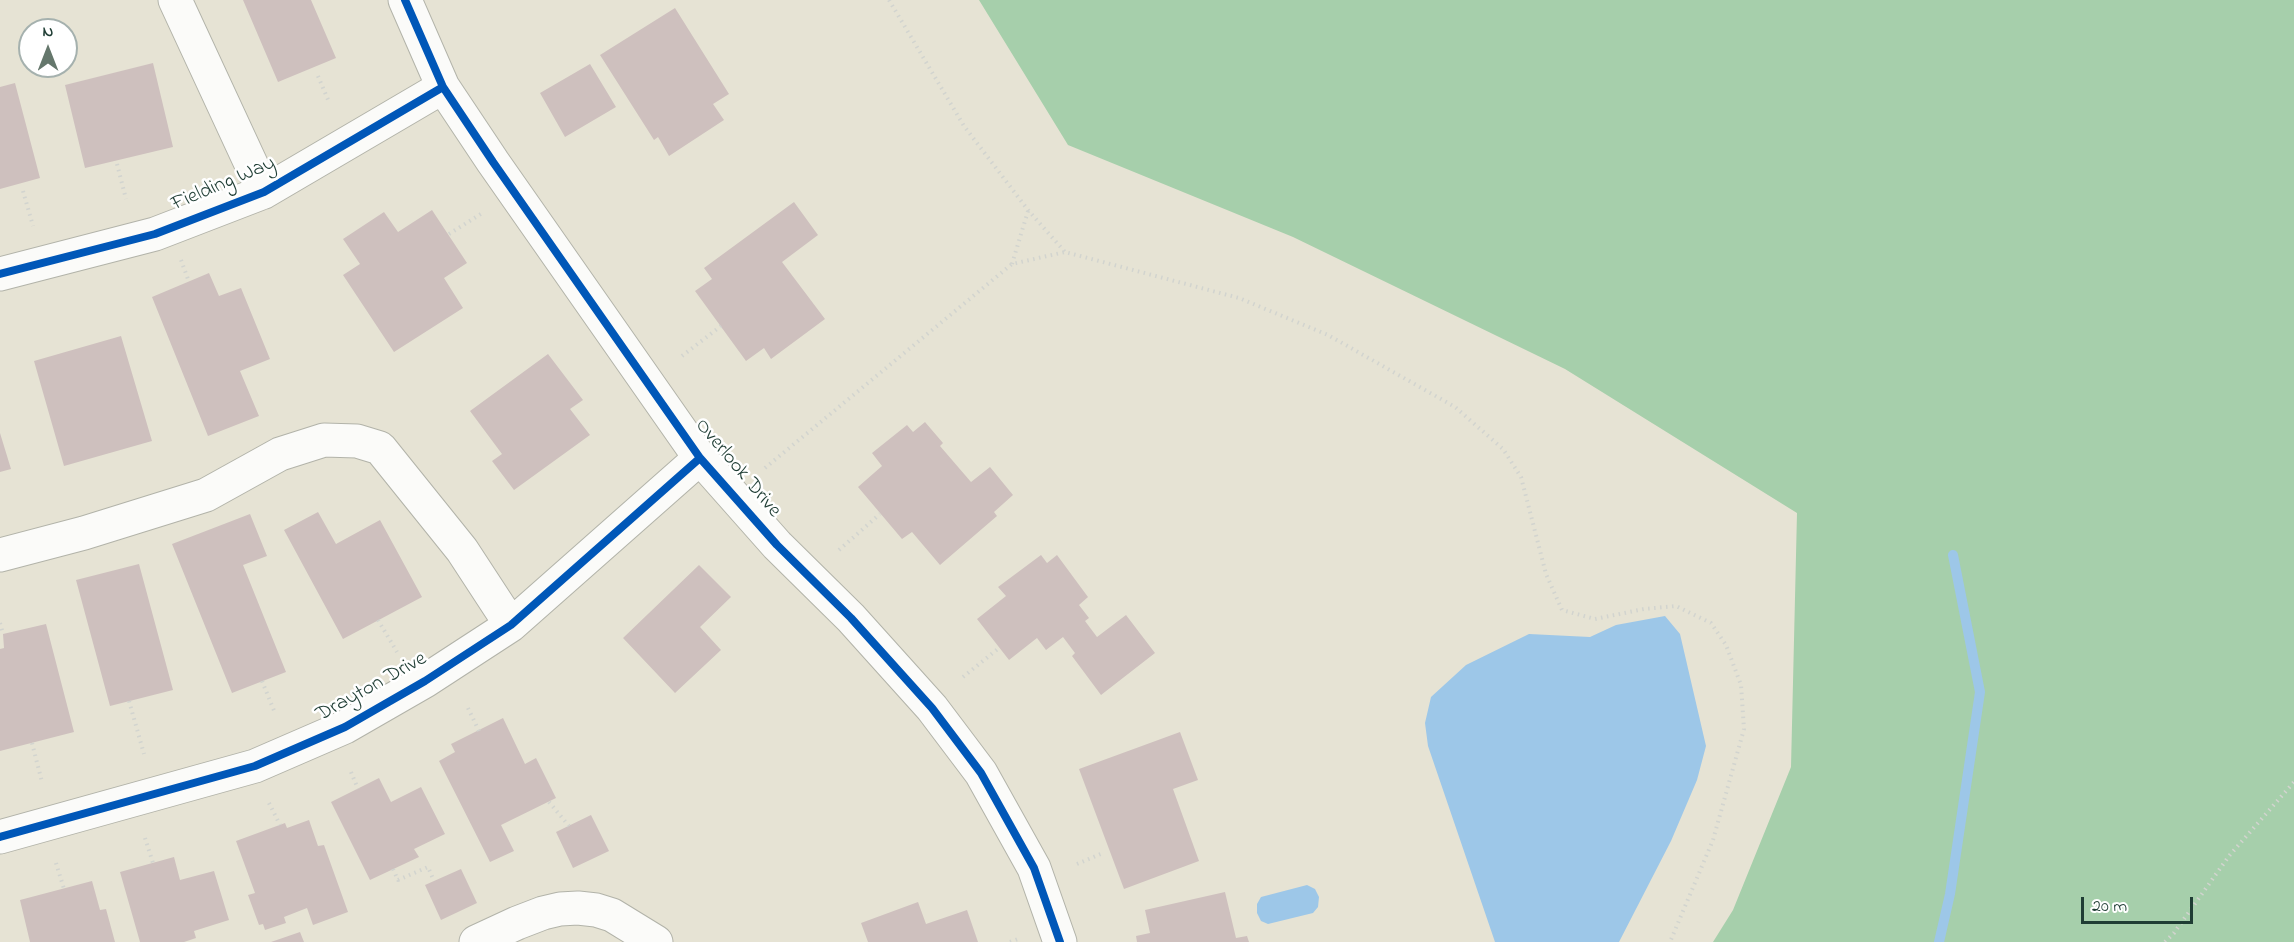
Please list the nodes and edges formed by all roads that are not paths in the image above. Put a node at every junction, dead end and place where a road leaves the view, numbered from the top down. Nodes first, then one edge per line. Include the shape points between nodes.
1 (175, 0) edge
2 (405, 0) edge
3 (444, 87) junction
4 (264, 192) junction
5 (0, 274) edge
6 (700, 458) junction
7 (0, 555) edge
8 (511, 625) junction
9 (0, 837) edge
10 (476, 942) edge
11 (656, 942) edge
12 (1060, 942) edge

1 - 4 street
2 - 3 street, Overlook Drive
3 - 4 street, Fielding Way
3 - 6 street, Overlook Drive
4 - 5 street, Fielding Way via 155,234
6 - 8 street, Drayton Drive
6 - 12 street, Overlook Drive via 932,708 981,773 1034,868
7 - 8 street via 206,495 280,454 324,440 357,441 380,448 462,550
8 - 9 street, Drayton Drive via 345,728 255,766
10 - 11 street via 543,914 578,908 612,915

